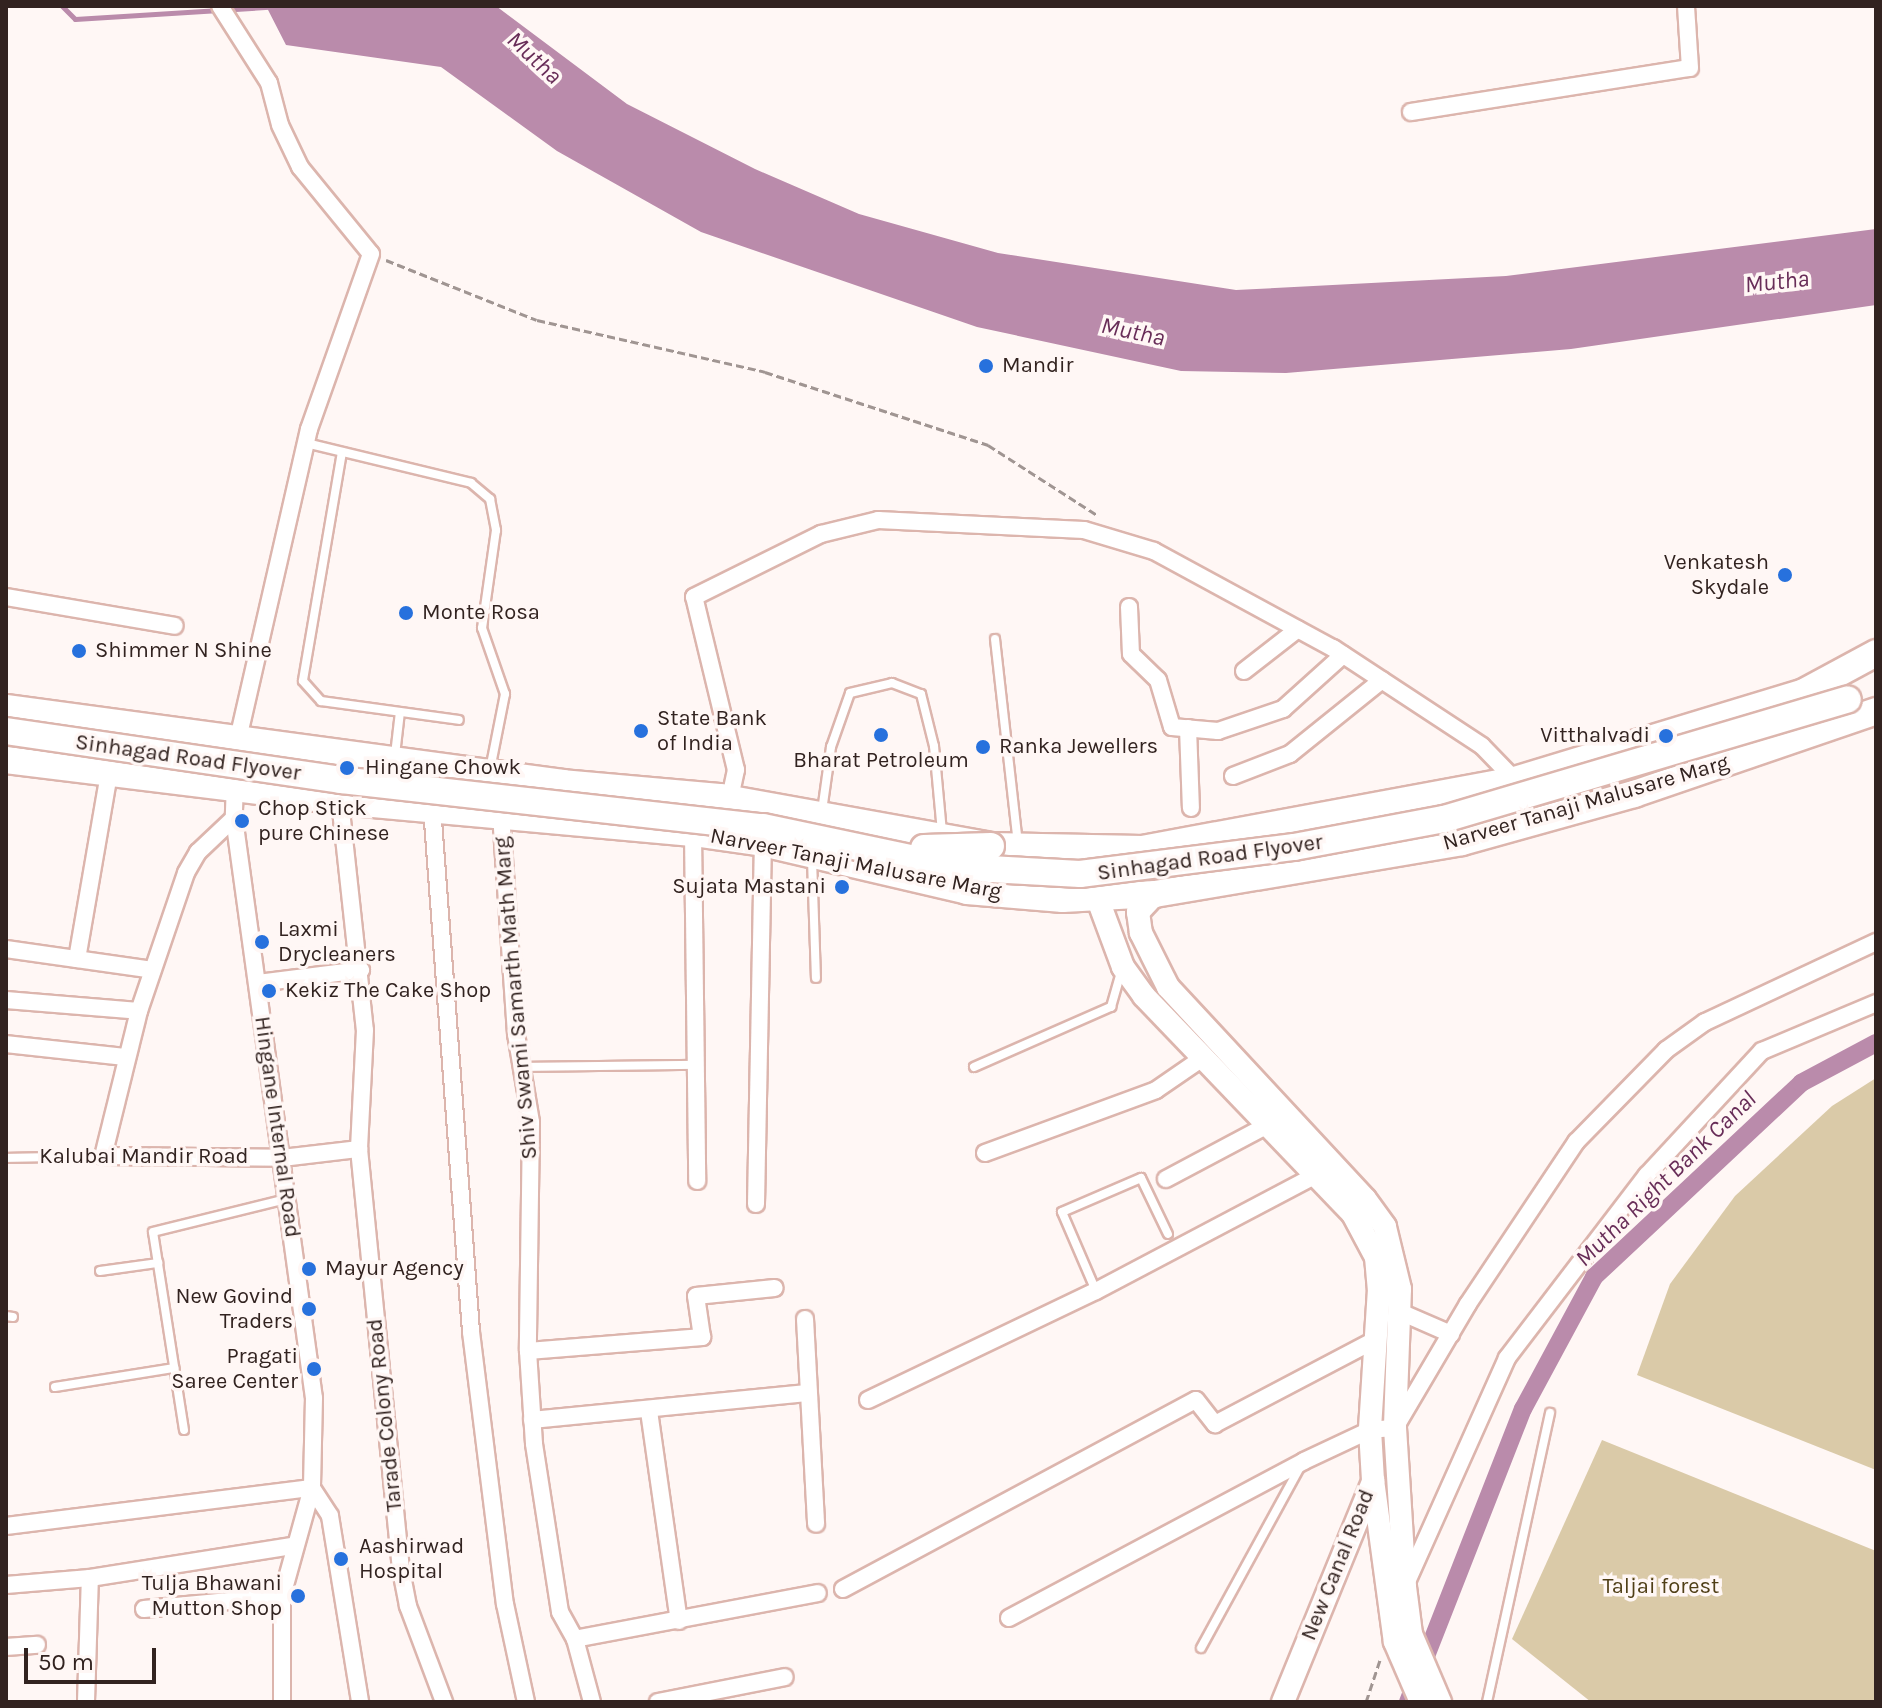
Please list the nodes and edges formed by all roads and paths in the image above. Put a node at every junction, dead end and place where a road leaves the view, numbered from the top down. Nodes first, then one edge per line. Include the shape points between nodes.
1 (220, 6) edge
2 (1686, 6) edge
3 (1411, 112) dead end
4 (371, 254) junction
5 (306, 443) junction
6 (342, 452) junction
7 (1103, 518) dead end
8 (6, 597) edge
9 (1129, 607) dead end
10 (175, 626) dead end
11 (1298, 629) junction
12 (995, 639) dead end
13 (1876, 653) edge
14 (1343, 655) junction
15 (1876, 668) edge
16 (1244, 671) dead end
17 (1382, 680) junction
18 (1804, 692) junction
19 (1876, 693) edge
20 (6, 708) edge
21 (1876, 711) edge
22 (400, 712) junction
23 (459, 720) dead end
24 (6, 722) edge
25 (1188, 728) junction
26 (6, 731) edge
27 (236, 739) junction
28 (6, 760) edge
29 (394, 760) junction
30 (489, 773) junction
31 (109, 774) junction
32 (1233, 776) dead end
33 (1515, 780) junction
34 (234, 789) junction
35 (730, 798) junction
36 (340, 801) junction
37 (432, 807) junction
38 (1191, 808) dead end
39 (822, 812) junction
40 (501, 814) junction
41 (234, 818) junction
42 (693, 833) junction
43 (943, 838) junction
44 (763, 843) junction
45 (991, 846) junction
46 (1018, 847) junction
47 (1142, 849) junction
48 (811, 854) junction
49 (1155, 894) junction
50 (1097, 897) junction
51 (1876, 942) edge
52 (6, 949) edge
53 (77, 959) junction
54 (1123, 967) junction
55 (153, 970) junction
56 (361, 970) junction
57 (816, 978) dead end
58 (258, 983) junction
59 (6, 1000) edge
60 (1876, 1003) edge
61 (139, 1011) junction
62 (6, 1044) edge
63 (126, 1057) junction
64 (1204, 1057) junction
65 (696, 1065) junction
66 (522, 1067) junction
67 (974, 1067) dead end
68 (1277, 1119) junction
69 (359, 1149) junction
70 (985, 1153) dead end
71 (103, 1156) junction
72 (6, 1158) edge
73 (282, 1158) junction
74 (1316, 1175) junction
75 (1166, 1179) dead end
76 (697, 1181) dead end
77 (287, 1199) junction
78 (756, 1204) dead end
79 (1168, 1234) dead end
80 (158, 1263) junction
81 (100, 1271) dead end
82 (775, 1288) dead end
83 (1096, 1291) junction
84 (1398, 1311) junction
85 (805, 1319) dead end
86 (1451, 1334) junction
87 (1377, 1339) junction
88 (528, 1351) junction
89 (174, 1368) junction
90 (55, 1387) dead end
91 (807, 1393) junction
92 (868, 1400) dead end
93 (649, 1411) junction
94 (1550, 1413) dead end
95 (532, 1420) junction
96 (1395, 1428) junction
97 (184, 1430) dead end
98 (1370, 1430) junction
99 (1304, 1461) junction
100 (1373, 1480) junction
101 (312, 1488) junction
102 (816, 1524) dead end
103 (6, 1526) edge
104 (293, 1546) junction
105 (90, 1578) junction
106 (6, 1585) edge
107 (1405, 1587) junction
108 (843, 1589) dead end
109 (818, 1593) dead end
110 (282, 1596) junction
111 (144, 1609) dead end
112 (1009, 1618) dead end
113 (679, 1621) junction
114 (1400, 1633) junction
115 (575, 1639) junction
116 (37, 1645) dead end
117 (6, 1647) edge
118 (1201, 1648) dead end
119 (785, 1677) dead end
120 (676, 1700) edge
121 (86, 1702) edge
122 (282, 1702) edge
123 (360, 1702) edge
124 (444, 1702) edge
125 (526, 1702) edge
126 (592, 1702) edge
127 (658, 1702) edge
128 (1283, 1702) edge
129 (1366, 1702) edge
130 (1421, 1702) edge
131 (1440, 1702) edge
132 (1487, 1702) edge

1 - 4 street via 269,83 280,125 300,167
2 - 3 street via 1690,68
4 - 5 street, Hingane Internal Road
4 - 7 path via 537,320 765,372 988,445
5 - 6 lane
5 - 27 street, Hingane Internal Road
6 - 22 lane via 303,681 321,701
6 - 30 lane via 471,483 490,499 496,530 482,628 505,694
8 - 10 street
9 - 25 street via 1131,654 1158,680 1172,727
11 - 14 street
11 - 16 street
11 - 35 street via 1154,551 1084,530 878,520 821,534 694,597 736,770
12 - 46 lane
13 - 18 main road, Narveer Tanaji Malusare Marg
14 - 17 street
14 - 25 street via 1283,709 1218,731
15 - 18 main road, Narveer Tanaji Malusare Marg
17 - 32 street via 1290,754
17 - 33 street via 1482,746
18 - 33 main road, Narveer Tanaji Malusare Marg
19 - 26 main road, Sinhagad Road Flyover, bridge via 1444,819 1184,864 1080,874 953,867 763,827 294,774
20 - 27 main road, Narveer Tanaji Malusare Marg
21 - 49 main road, Narveer Tanaji Malusare Marg via 1634,794 1462,842
22 - 23 lane
22 - 29 lane
24 - 45 main road, Sinhagad Road Flyover, bridge via 727,809 916,847 949,851
25 - 38 street
27 - 29 main road, Narveer Tanaji Malusare Marg
27 - 34 street, Hingane Internal Road
28 - 31 main road, Narveer Tanaji Malusare Marg
29 - 30 main road, Narveer Tanaji Malusare Marg
30 - 35 main road, Narveer Tanaji Malusare Marg
31 - 34 main road, Narveer Tanaji Malusare Marg
31 - 53 street
33 - 47 main road, Narveer Tanaji Malusare Marg
34 - 36 main road, Narveer Tanaji Malusare Marg
34 - 41 street, Hingane Internal Road
35 - 39 main road, Narveer Tanaji Malusare Marg
36 - 37 main road, Narveer Tanaji Malusare Marg
36 - 56 street, Tarade Colony Road
37 - 40 main road, Narveer Tanaji Malusare Marg
37 - 125 street via 471,1332 505,1604
39 - 43 main road, Narveer Tanaji Malusare Marg
39 - 43 lane via 831,747 850,693 892,683 921,694 934,746
40 - 42 main road, Narveer Tanaji Malusare Marg
40 - 66 street, Shiv Swami Samarth Math Marg
41 - 55 street via 198,852 186,873
41 - 58 street, Hingane Internal Road
42 - 44 main road, Narveer Tanaji Malusare Marg
42 - 65 street
43 - 45 main road, Narveer Tanaji Malusare Marg
44 - 48 main road, Narveer Tanaji Malusare Marg
44 - 78 street
45 - 46 main road, Narveer Tanaji Malusare Marg
46 - 47 main road, Narveer Tanaji Malusare Marg
47 - 50 street via 1109,874
48 - 50 main road, Narveer Tanaji Malusare Marg via 967,891
48 - 57 lane
49 - 50 main road, Narveer Tanaji Malusare Marg
49 - 68 street via 1138,912 1149,957
50 - 54 street
51 - 86 street via 1705,1022 1666,1050 1576,1142
52 - 53 street
53 - 55 street
54 - 64 street
54 - 67 lane via 1111,1007
55 - 61 street
56 - 58 street
56 - 69 street, Tarade Colony Road via 365,1030
58 - 73 street, Hingane Internal Road
59 - 61 street
60 - 107 street via 1762,1051 1647,1175 1507,1358
61 - 63 street
62 - 63 street
63 - 71 street
64 - 68 street
64 - 70 street via 1156,1090
65 - 66 lane
65 - 76 street
66 - 88 street, Shiv Swami Samarth Math Marg via 531,1122
68 - 74 street
68 - 75 street
68 - 84 street via 1385,1227 1397,1263
69 - 73 street
69 - 124 street, Tarade Colony Road via 401,1570 408,1606
71 - 72 lane, Kalubai Mandir Road
71 - 73 street, Kalubai Mandir Road
73 - 77 street, Hingane Internal Road
74 - 83 street
74 - 87 street via 1353,1214 1376,1257
77 - 80 lane via 153,1232
77 - 101 street, Hingane Internal Road via 314,1398
79 - 83 lane via 1141,1178 1062,1212
80 - 81 lane
80 - 89 lane
82 - 88 street via 696,1296 702,1337
83 - 92 street
84 - 86 street
84 - 96 street
85 - 91 street
86 - 96 street
87 - 98 street
87 - 108 street via 1215,1424 1196,1400
88 - 95 street, Shiv Swami Samarth Math Marg
89 - 90 lane
89 - 97 lane
91 - 93 street
91 - 102 street
93 - 95 street
93 - 113 street
94 - 132 lane
95 - 115 street, Shiv Swami Samarth Math Marg via 560,1612
96 - 98 street
96 - 100 street, New Canal Road
96 - 107 street
98 - 99 street
98 - 100 street
99 - 112 street
99 - 118 lane
100 - 114 street
100 - 128 street, New Canal Road
101 - 103 street
101 - 104 street, Hingane Internal Road
101 - 123 street via 330,1516
104 - 105 street
104 - 110 street, Hingane Internal Road
105 - 106 street
105 - 121 street
107 - 114 street
109 - 113 street
110 - 111 street
110 - 122 street, Hingane Internal Road
113 - 115 street
114 - 129 path
114 - 130 street
114 - 131 street
115 - 126 street, Shiv Swami Samarth Math Marg
116 - 117 street
119 - 120 street
120 - 127 street

